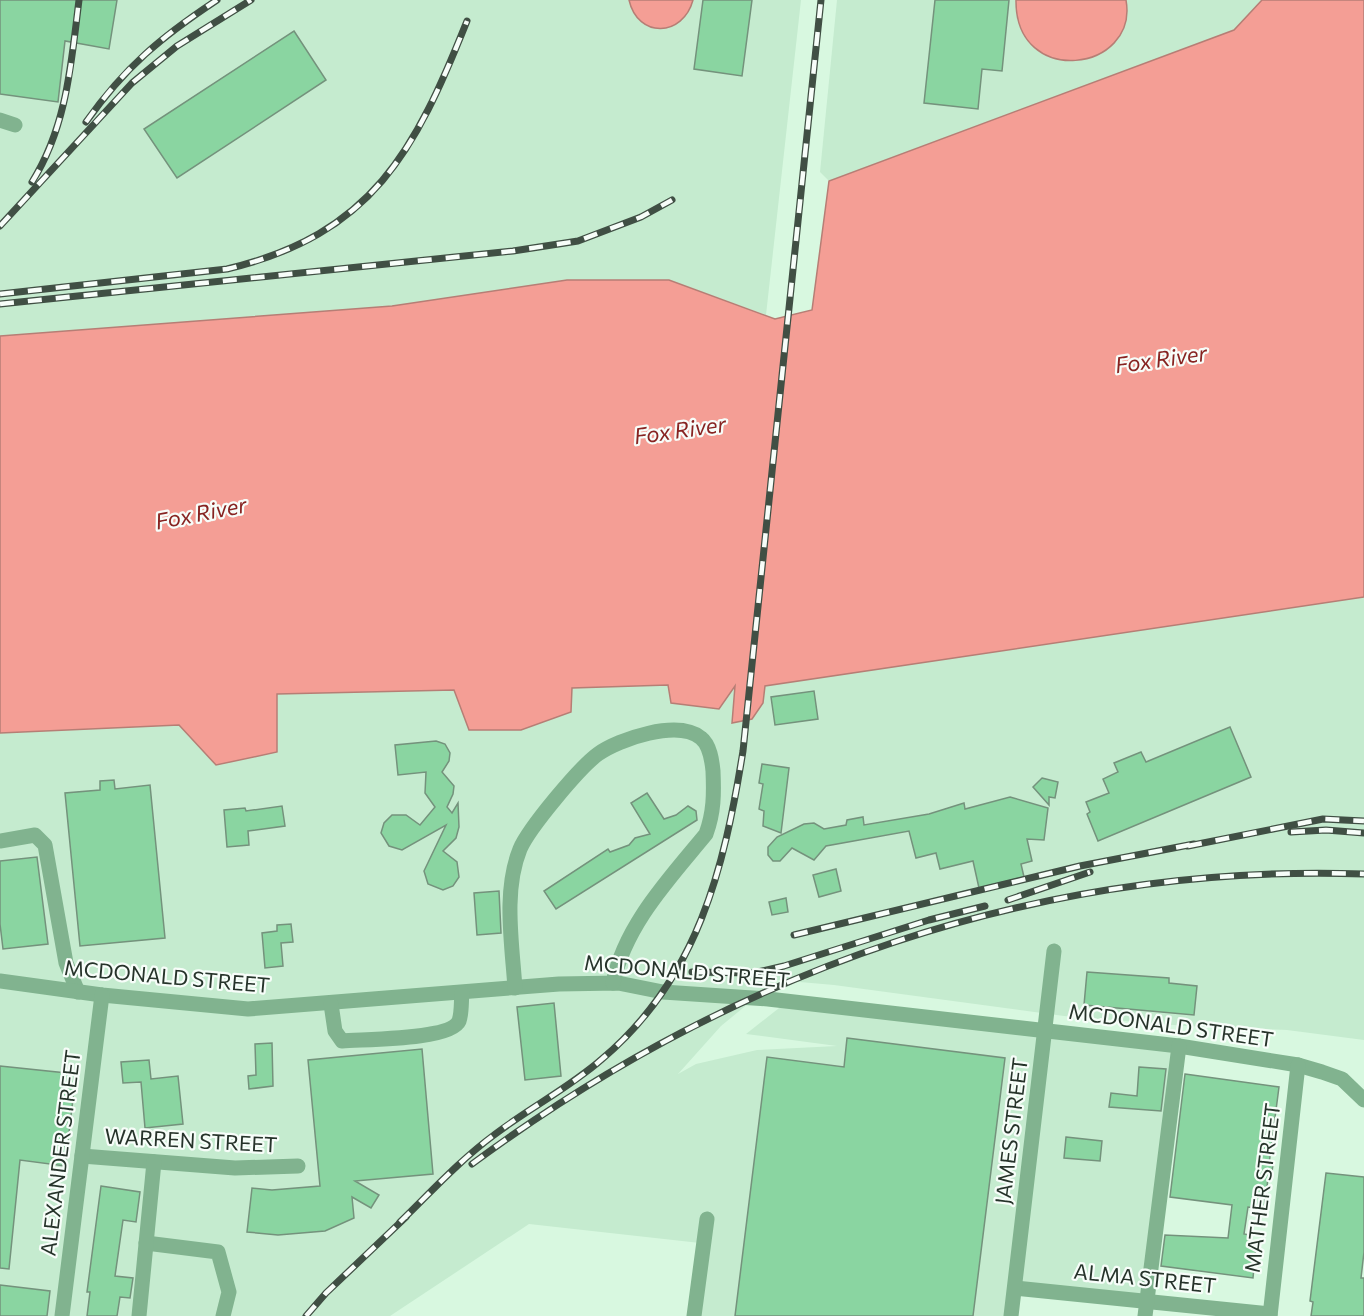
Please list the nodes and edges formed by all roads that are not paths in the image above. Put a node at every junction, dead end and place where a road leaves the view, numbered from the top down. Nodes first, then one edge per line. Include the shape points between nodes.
1 (0, 120) edge
2 (15, 125) dead end
3 (0, 841) edge
4 (1054, 951) dead end
5 (0, 981) edge
6 (613, 983) junction
7 (515, 988) junction
8 (78, 992) junction
9 (462, 993) junction
10 (102, 995) junction
11 (331, 1004) junction
12 (1045, 1029) junction
13 (1179, 1046) junction
14 (1298, 1065) junction
15 (1364, 1100) edge
16 (82, 1156) junction
17 (154, 1162) junction
18 (298, 1166) dead end
19 (706, 1219) dead end
20 (146, 1243) junction
21 (1015, 1288) junction
22 (1147, 1299) junction
23 (1270, 1315) edge
24 (62, 1316) edge
25 (139, 1316) edge
26 (223, 1316) edge
27 (694, 1316) edge
28 (1011, 1316) edge
29 (1145, 1316) edge

1 - 2 street
3 - 8 street via 35,835 45,845 66,963
4 - 12 street, JAMES STREET
5 - 8 street, MCDONALD STREET
6 - 7 street, MCDONALD STREET
6 - 7 street via 618,957 636,924 706,834 712,818 708,748 701,738 688,733 653,732 597,754 570,782 521,847 511,887
6 - 12 street, MCDONALD STREET via 663,992 768,999
7 - 9 street, MCDONALD STREET
8 - 10 street, MCDONALD STREET
9 - 11 street, MCDONALD STREET
9 - 11 street via 459,1021 451,1030 434,1034 342,1041 335,1031
10 - 11 street, MCDONALD STREET via 248,1009
10 - 16 street, ALEXANDER STREET
12 - 13 street, MCDONALD STREET
12 - 21 street, JAMES STREET
13 - 14 street, MCDONALD STREET
13 - 22 street
14 - 15 street, MCDONALD STREET via 1342,1079
14 - 23 street, MATHER STREET
16 - 17 street, WARREN STREET
16 - 24 street, ALEXANDER STREET
17 - 18 street, WARREN STREET via 235,1168
17 - 20 street
19 - 27 street
20 - 25 street
20 - 26 street via 218,1252 229,1292
21 - 22 street, ALMA STREET
21 - 28 street, JAMES STREET
22 - 23 street, ALMA STREET
22 - 29 street

